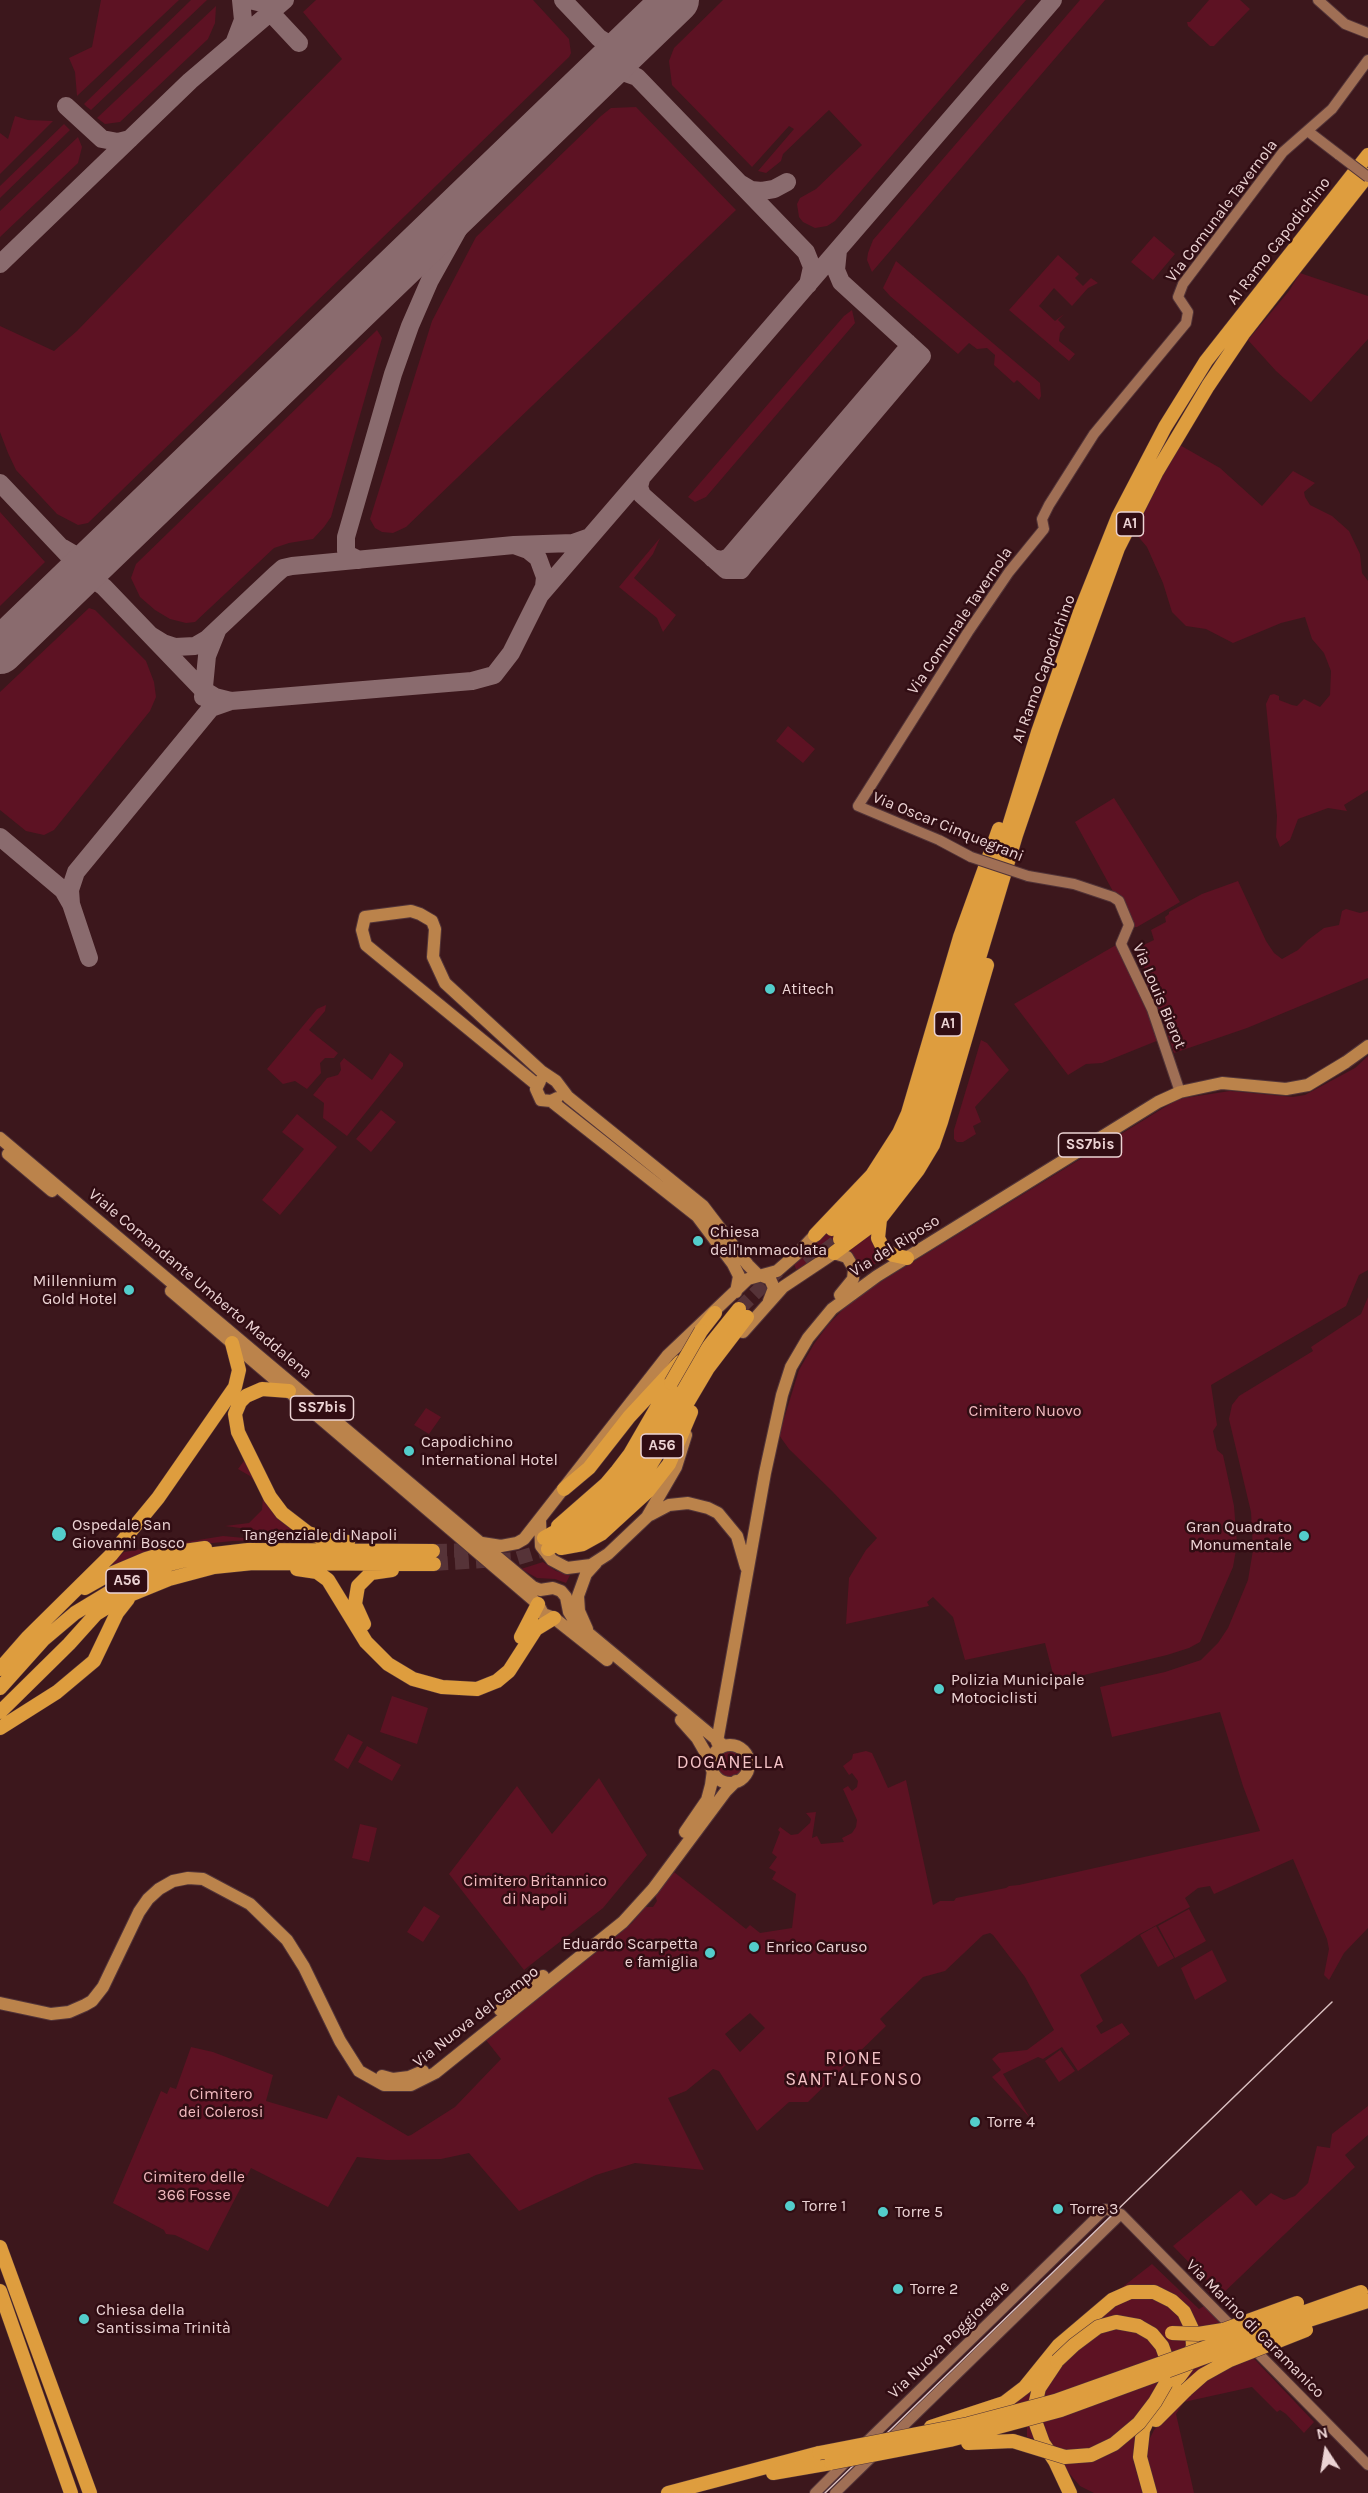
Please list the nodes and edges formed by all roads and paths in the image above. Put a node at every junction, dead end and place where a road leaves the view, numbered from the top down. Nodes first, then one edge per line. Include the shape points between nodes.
1 (1318, 0) edge
2 (1368, 33) edge
3 (1368, 60) edge
4 (1309, 132) junction
5 (1368, 146) edge
6 (1368, 155) edge
7 (1368, 176) edge
8 (1302, 238) junction
9 (1018, 792) junction
10 (858, 806) joint
11 (1016, 835) junction
12 (1028, 876) joint
13 (1368, 1046) edge
14 (549, 1078) junction
15 (537, 1085) junction
16 (560, 1088) junction
17 (1180, 1092) junction
18 (551, 1101) junction
19 (0, 1138) edge
20 (0, 1148) edge
21 (85, 1214) junction
22 (880, 1219) junction
23 (815, 1235) joint
24 (834, 1253) junction
25 (793, 1257) junction
26 (907, 1258) junction
27 (806, 1271) junction
28 (762, 1275) junction
29 (160, 1276) junction
30 (735, 1293) junction
31 (769, 1301) junction
32 (832, 1309) junction
33 (715, 1313) junction
34 (232, 1343) junction
35 (289, 1391) junction
36 (691, 1412) junction
37 (564, 1489) junction
38 (647, 1517) junction
39 (540, 1521) junction
40 (481, 1543) junction
41 (547, 1545) junction
42 (279, 1549) junction
43 (401, 1551) junction
44 (434, 1558) junction
45 (598, 1561) junction
46 (235, 1564) junction
47 (584, 1568) junction
48 (747, 1575) junction
49 (142, 1589) junction
50 (545, 1590) junction
51 (567, 1602) junction
52 (538, 1604) junction
53 (59, 1606) junction
54 (554, 1618) junction
55 (592, 1637) junction
56 (16, 1650) junction
57 (0, 1669) edge
58 (0, 1676) edge
59 (0, 1688) edge
60 (57, 1692) junction
61 (0, 1714) edge
62 (0, 1728) edge
63 (712, 1741) junction
64 (712, 1767) junction
65 (736, 1781) junction
66 (699, 1812) junction
67 (267, 1913) junction
68 (0, 1995) edge
69 (0, 2003) edge
70 (1121, 2214) junction
71 (0, 2247) edge
72 (3, 2265) edge
73 (0, 2291) edge
74 (1366, 2296) edge
75 (1138, 2326) junction
76 (908, 2442) junction
77 (1140, 2451) junction
78 (1368, 2464) edge
79 (71, 2493) edge
80 (84, 2493) edge
81 (92, 2493) edge
82 (668, 2493) edge
83 (693, 2493) edge
84 (815, 2493) edge
85 (835, 2493) edge
86 (1070, 2493) edge
87 (1150, 2493) edge

1 - 2 street via 1345,24
3 - 4 street, Via Comunale Tavernola via 1332,109
4 - 7 street, bridge
4 - 10 street, Via Comunale Tavernola via 1283,152 1183,284 1178,297 1188,312 1186,323 1094,434 1049,505 1042,519 1044,529 968,632
5 - 8 highway
6 - 8 highway, A1 Ramo Capodichino / A1
7 - 11 highway, A1 Ramo Capodichino / A1 via 1243,334 1156,473 1118,548
8 - 9 highway, A1 Ramo Capodichino / A1 via 1206,360 1139,477 1080,612
9 - 11 highway, A1 Ramo Capodichino / A1 via 920,1114 882,1182 836,1234 877,1205 909,1165 921,1142
9 - 23 highway via 1004,816 971,903 904,1123 872,1175
10 - 12 street, Via Oscar Cinquegrani, bridge via 971,856
11 - 22 highway via 1001,916 933,1145
12 - 17 street, Via Louis Bierot via 1074,885 1119,902 1129,925 1120,944 1152,1009
13 - 17 main road, Via del Riposo / SS7bis via 1308,1085 1286,1089 1222,1083
14 - 15 main road
14 - 15 main road via 445,983 433,957 432,921 411,911 365,917 362,930 366,945
14 - 16 main road
15 - 18 main road via 538,1097
16 - 18 main road via 559,1095
16 - 28 main road via 698,1201 748,1265
17 - 26 main road, Via del Riposo / SS7bis
18 - 30 main road via 697,1216 739,1276
19 - 21 main road, Viale Comandante Umberto Maddalena / SS7bis
20 - 21 main road, Viale Comandante Umberto Maddalena / SS7bis
21 - 29 main road, Viale Comandante Umberto Maddalena / SS7bis
22 - 24 highway
22 - 26 highway via 878,1238 883,1248
23 - 25 main road
24 - 27 main road
24 - 32 main road via 847,1257 854,1275
25 - 27 main road via 791,1269 797,1273
25 - 28 main road via 772,1274
26 - 32 main road, Via del Riposo / SS7bis
27 - 31 main road
28 - 30 main road via 752,1276
28 - 31 main road via 774,1288
29 - 34 main road, Viale Comandante Umberto Maddalena / SS7bis
29 - 40 main road, Viale Comandante Umberto Maddalena / SS7bis
30 - 33 main road
31 - 36 main road via 713,1370
32 - 48 main road, Via del Riposo / SS7bis via 791,1367 782,1395
33 - 37 main road via 669,1355
33 - 41 highway, bridge via 630,1454
34 - 35 main road, Viale Comandante Umberto Maddalena / SS7bis
34 - 53 highway via 239,1370 235,1387 138,1524
35 - 43 highway via 255,1391 240,1402 235,1414 238,1432 275,1504 290,1521 320,1538
35 - 52 main road, Viale Comandante Umberto Maddalena / SS7bis
36 - 38 main road via 676,1467
36 - 41 highway via 669,1464 628,1512 583,1544
37 - 39 main road
37 - 41 highway, A56 via 589,1468 662,1380 705,1337 741,1313 650,1466 626,1497 591,1527
38 - 45 main road
38 - 48 main road via 679,1503 699,1504 718,1513 737,1536
39 - 40 main road via 517,1543
39 - 47 main road via 539,1538 552,1560 567,1568
40 - 50 main road, Viale Comandante Umberto Maddalena / SS7bis via 533,1587
42 - 43 highway, Tangenziale di Napoli / A56
42 - 53 highway via 217,1547 163,1554 108,1575
42 - 59 highway, Tangenziale di Napoli / A56 via 206,1555 128,1581 59,1626
43 - 44 highway, Tangenziale di Napoli / A56
44 - 46 highway, Tangenziale di Napoli / A56
44 - 52 highway via 371,1573 361,1581 355,1598 359,1616 381,1647 424,1675 465,1682 492,1675 510,1655
45 - 47 main road
45 - 55 main road via 586,1574 578,1596 581,1618
46 - 49 highway, Tangenziale di Napoli / A56 via 192,1572
46 - 54 highway via 309,1570 322,1575 381,1658 405,1675 442,1687 477,1689 497,1681 509,1671 536,1629
47 - 51 main road
48 - 63 main road, Via del Riposo via 720,1726
49 - 60 highway, Tangenziale di Napoli via 120,1607 94,1661
49 - 61 highway, Tangenziale di Napoli / A56 via 96,1614
50 - 51 main road, Viale Comandante Umberto Maddalena / SS7bis via 561,1591
50 - 52 main road
51 - 54 main road via 562,1615
51 - 55 main road, Viale Comandante Umberto Maddalena via 573,1619
52 - 54 main road, Viale Comandante Umberto Maddalena / SS7bis via 543,1614
53 - 56 highway
54 - 63 main road, Viale Comandante Umberto Maddalena / SS7bis
55 - 63 main road, Viale Comandante Umberto Maddalena
56 - 57 highway
56 - 58 highway
60 - 61 highway
60 - 62 highway
63 - 64 main road, Viale Comandante Umberto Maddalena
63 - 64 main road, Via Nuova del Campo
63 - 65 main road, Via Nuova del Campo via 739,1747 748,1758 746,1773
63 - 66 main road
64 - 65 main road via 715,1775 725,1781
64 - 66 main road, Via Nuova del Campo via 709,1793
65 - 67 main road, Via Nuova del Campo via 623,1922 435,2073 411,2085 384,2085 359,2071 304,1967
66 - 67 main road, Via Nuova del Campo via 664,1862 616,1917 430,2066 409,2077 386,2077 361,2061 312,1963 294,1935
67 - 68 main road, Via Nuova del Campo via 255,1898 213,1873 196,1869 170,1874 154,1881 137,1900 88,1994 52,2006
67 - 69 main road, Via Nuova del Campo via 210,1881 173,1881 159,1888 143,1905 108,1978 92,2001 59,2013
70 - 78 street, Via Marino di Caramanico
70 - 84 street, Via Nuova Poggioreale via 1105,2209
70 - 85 street, Via Nuova Poggioreale
71 - 72 highway
72 - 80 highway
72 - 81 highway via 45,2347
73 - 79 highway
74 - 75 highway, bridge via 1314,2298 1205,2334
74 - 76 highway, bridge via 1309,2309 1055,2401
74 - 77 highway, bridge via 1305,2331 1230,2360 1203,2375 1146,2432
75 - 76 highway, bridge via 1152,2334 1164,2352 1166,2383 1139,2423 1104,2451 1085,2457 1065,2457 1027,2444 994,2440
75 - 86 highway, bridge via 1116,2322 1098,2327 1057,2361 1039,2388 1035,2421
76 - 77 highway, bridge via 954,2419 991,2409 1011,2398 1059,2345 1119,2296 1142,2290 1166,2296 1184,2312 1193,2346 1190,2359 1148,2419
76 - 82 highway, bridge via 755,2468
76 - 83 highway, bridge
77 - 87 highway via 1140,2465

